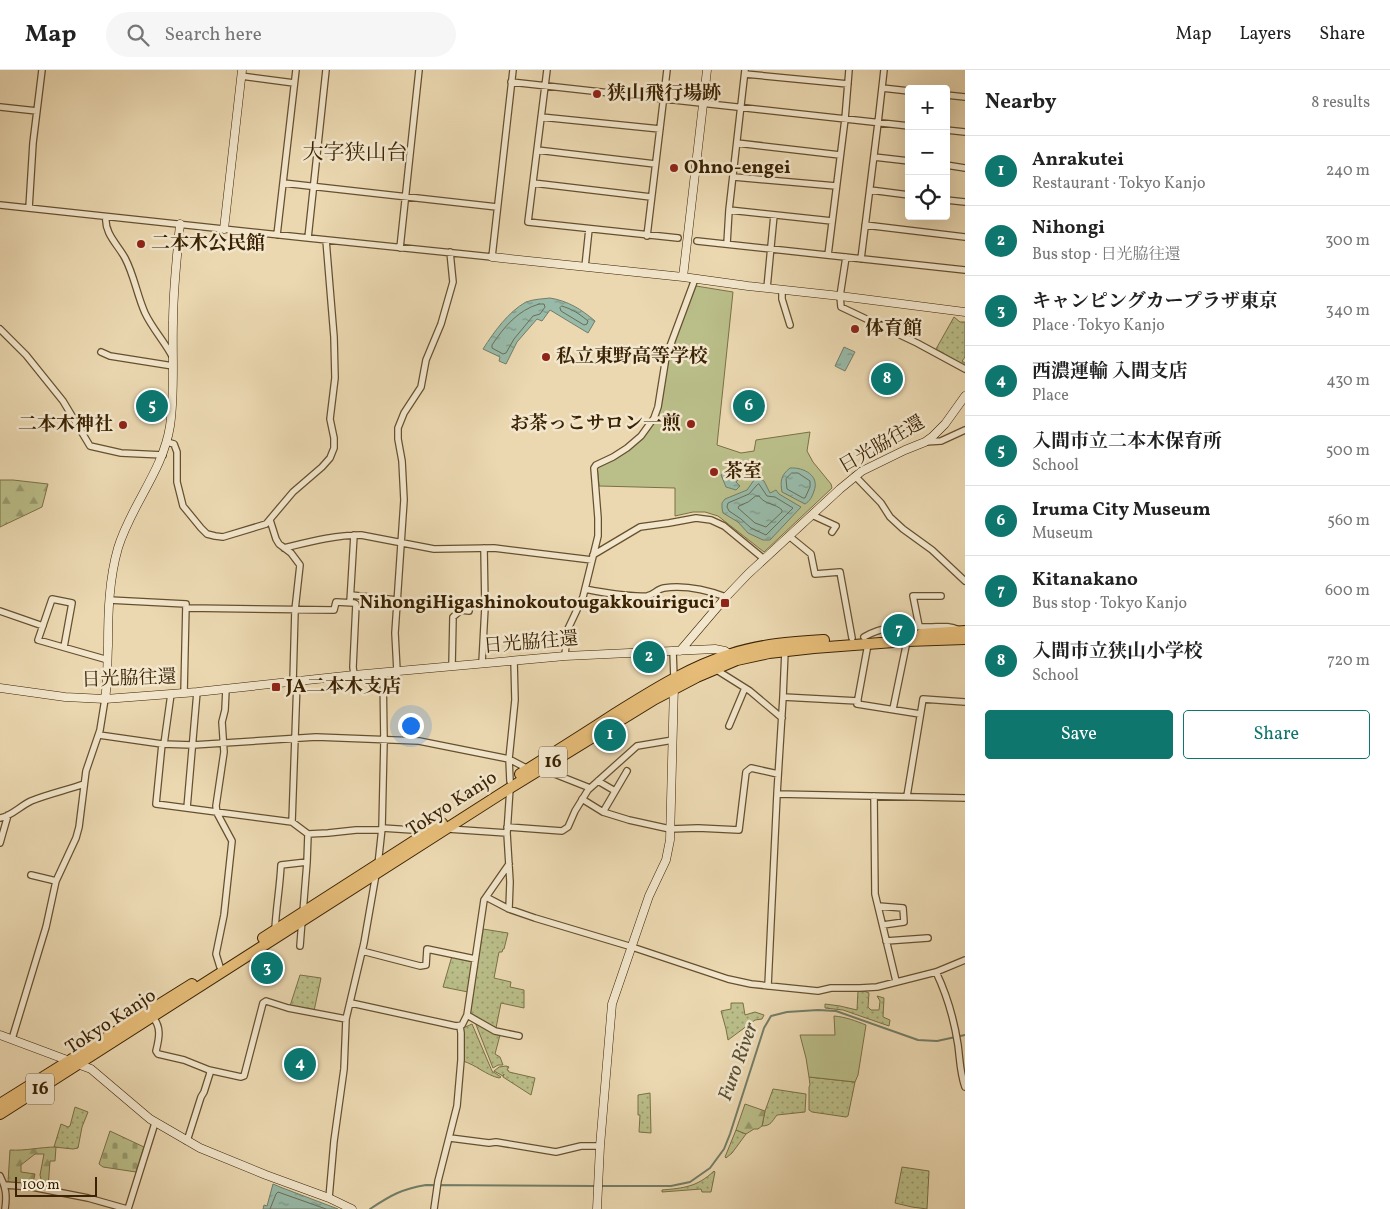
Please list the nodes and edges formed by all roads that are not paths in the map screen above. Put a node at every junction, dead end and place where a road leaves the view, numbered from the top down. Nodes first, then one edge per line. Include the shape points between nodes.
1 (42, 70) edge
2 (296, 70) edge
3 (326, 70) edge
4 (419, 70) edge
5 (513, 70) edge
6 (546, 70) edge
7 (667, 70) edge
8 (707, 70) edge
9 (849, 70) edge
10 (884, 70) edge
11 (745, 72) edge
12 (241, 73) edge
13 (511, 82) junction
14 (294, 83) junction
15 (848, 84) junction
16 (544, 86) junction
17 (882, 88) junction
18 (905, 91) edge
19 (950, 95) edge
20 (965, 97) edge
21 (663, 99) junction
22 (703, 103) junction
23 (0, 107) edge
24 (741, 108) junction
25 (37, 112) junction
26 (541, 117) junction
27 (845, 119) junction
28 (878, 123) junction
29 (905, 126) edge
30 (660, 129) junction
31 (950, 130) edge
32 (965, 132) edge
33 (737, 143) junction
34 (537, 150) junction
35 (840, 155) junction
36 (874, 157) junction
37 (905, 161) edge
38 (656, 164) junction
39 (950, 166) edge
40 (965, 168) edge
41 (734, 176) junction
42 (283, 183) junction
43 (533, 183) junction
44 (313, 186) junction
45 (836, 186) junction
46 (870, 190) junction
47 (905, 194) edge
48 (406, 197) junction
49 (651, 198) junction
50 (950, 200) edge
51 (965, 202) edge
52 (0, 205) edge
53 (497, 207) junction
54 (29, 208) junction
55 (729, 210) junction
56 (774, 215) junction
57 (106, 217) junction
58 (832, 221) junction
59 (180, 224) junction
60 (865, 225) junction
61 (224, 229) junction
62 (589, 229) junction
63 (278, 235) junction
64 (647, 236) junction
65 (965, 237) edge
66 (308, 238) junction
67 (678, 238) dead end
68 (326, 240) junction
69 (697, 241) dead end
70 (727, 244) junction
71 (400, 248) junction
72 (770, 249) junction
73 (450, 252) junction
74 (828, 255) junction
75 (492, 256) junction
76 (846, 257) junction
77 (861, 259) junction
78 (585, 267) junction
79 (965, 270) edge
80 (683, 277) junction
81 (695, 279) junction
82 (767, 288) junction
83 (782, 290) junction
84 (840, 296) junction
85 (965, 312) edge
86 (790, 325) dead end
87 (0, 329) edge
88 (101, 352) dead end
89 (172, 362) junction
90 (965, 369) edge
91 (965, 396) edge
92 (965, 430) edge
93 (167, 442) junction
94 (926, 442) junction
95 (163, 455) junction
96 (855, 476) junction
97 (812, 515) junction
98 (270, 520) junction
99 (832, 532) dead end
100 (354, 535) junction
101 (789, 536) junction
102 (401, 543) junction
103 (284, 548) junction
104 (484, 548) junction
105 (593, 557) junction
106 (764, 558) junction
107 (965, 580) edge
108 (585, 589) junction
109 (351, 594) junction
110 (941, 596) dead end
111 (726, 597) junction
112 (109, 600) junction
113 (397, 600) junction
114 (350, 602) junction
115 (186, 608) junction
116 (296, 610) junction
117 (0, 611) edge
118 (468, 611) dead end
119 (43, 626) junction
120 (919, 626) junction
121 (964, 634) edge
122 (852, 638) junction
123 (866, 641) junction
124 (906, 641) junction
125 (64, 647) junction
126 (677, 651) junction
127 (785, 651) junction
128 (565, 656) junction
129 (734, 657) junction
130 (108, 660) junction
131 (514, 660) junction
132 (482, 663) junction
133 (452, 666) junction
134 (714, 669) junction
135 (397, 671) junction
136 (383, 672) junction
137 (354, 675) junction
138 (295, 681) junction
139 (674, 683) junction
140 (0, 688) edge
141 (745, 688) junction
142 (226, 689) junction
143 (197, 692) junction
144 (184, 693) junction
145 (171, 694) junction
146 (783, 697) junction
147 (105, 699) junction
148 (858, 700) junction
149 (965, 702) edge
150 (894, 710) junction
151 (920, 714) junction
152 (782, 718) junction
153 (729, 726) dead end
154 (99, 734) junction
155 (294, 738) junction
156 (384, 740) junction
157 (673, 740) junction
158 (223, 743) junction
159 (163, 744) junction
160 (193, 745) junction
161 (509, 758) junction
162 (528, 769) junction
163 (542, 769) junction
164 (626, 771) dead end
165 (778, 774) junction
166 (598, 781) junction
167 (84, 784) junction
168 (510, 784) junction
169 (590, 788) junction
170 (615, 791) junction
171 (777, 794) junction
172 (874, 796) junction
173 (907, 796) junction
174 (965, 798) edge
175 (582, 799) junction
176 (187, 808) junction
177 (603, 812) junction
178 (217, 813) junction
179 (8, 816) junction
180 (0, 818) edge
181 (292, 822) junction
182 (382, 829) junction
183 (446, 829) junction
184 (670, 829) junction
185 (507, 830) junction
186 (429, 832) junction
187 (308, 834) junction
188 (0, 843) edge
189 (307, 862) junction
190 (379, 863) junction
191 (509, 864) junction
192 (31, 875) dead end
193 (376, 875) junction
194 (56, 881) junction
195 (486, 897) junction
196 (878, 906) junction
197 (508, 909) junction
198 (303, 916) junction
199 (883, 926) junction
200 (275, 930) junction
201 (928, 938) dead end
202 (886, 941) junction
203 (300, 946) dead end
204 (632, 947) junction
205 (362, 951) junction
206 (475, 958) junction
207 (965, 960) edge
208 (220, 967) junction
209 (936, 972) junction
210 (896, 981) junction
211 (768, 986) junction
212 (351, 1003) junction
213 (467, 1015) junction
214 (152, 1017) junction
215 (346, 1019) junction
216 (460, 1026) junction
217 (0, 1035) edge
218 (519, 1036) dead end
219 (12, 1040) junction
220 (74, 1062) junction
221 (210, 1070) junction
222 (965, 1087) edge
223 (0, 1104) edge
224 (0, 1114) edge
225 (0, 1120) edge
226 (154, 1123) junction
227 (450, 1138) junction
228 (188, 1141) junction
229 (600, 1146) junction
230 (0, 1176) edge
231 (5, 1185) junction
232 (329, 1198) junction
233 (5, 1209) edge
234 (128, 1209) edge
235 (352, 1209) edge
236 (434, 1209) edge
237 (597, 1209) edge

1 - 25 street
2 - 14 street
3 - 44 street
4 - 48 street
5 - 13 street
6 - 16 street
7 - 21 street
8 - 22 street
9 - 15 street
10 - 17 street
11 - 15 street
11 - 24 street
12 - 14 street
12 - 61 street
13 - 16 street
13 - 53 street
14 - 42 street
15 - 27 street
16 - 21 street
16 - 26 street
17 - 18 street
17 - 28 street
19 - 20 street
21 - 22 street
21 - 30 street
22 - 24 street
22 - 80 street
23 - 25 street
24 - 27 street
24 - 33 street
25 - 54 street
26 - 30 street
26 - 34 street
27 - 28 street
27 - 35 street
28 - 29 street
28 - 36 street
30 - 38 street
31 - 32 street
33 - 35 street
33 - 41 street
34 - 38 street
34 - 43 street
35 - 45 street
36 - 37 street
36 - 46 street
38 - 49 street
39 - 40 street
41 - 45 street
41 - 55 street
42 - 44 street
42 - 63 street
43 - 49 street
43 - 62 street via 528,222
44 - 48 street
44 - 66 street
45 - 58 street
46 - 47 street
46 - 60 street
48 - 53 street
48 - 71 street
49 - 64 street
50 - 51 street
52 - 54 street
53 - 75 street
54 - 57 street
55 - 56 street
55 - 70 street
56 - 58 street
56 - 72 street
57 - 59 street
57 - 89 street via 109,232 126,260 146,315 167,346
58 - 74 street
59 - 61 street
59 - 89 street via 173,292
60 - 65 street
60 - 77 street
61 - 63 street
62 - 64 street
62 - 78 street
63 - 66 street
64 - 67 street
66 - 68 street
68 - 71 street
68 - 98 street via 334,337 335,378 330,419 334,448 330,458 293,492
69 - 70 street
70 - 72 street
71 - 73 street
72 - 74 street
72 - 82 street
73 - 75 street
73 - 102 street via 453,282 449,298 426,360 422,387 398,428 404,500
74 - 76 street
75 - 78 street
76 - 77 street
76 - 84 street
77 - 79 street
78 - 80 street
80 - 81 street
81 - 82 street
81 - 105 street via 666,356 654,418 627,448 594,468 598,536
82 - 83 street
83 - 84 street
83 - 86 street
84 - 85 street
84 - 90 street via 841,307
87 - 95 street via 63,401 90,446
88 - 89 street via 110,356
89 - 93 street via 172,408
91 - 94 street, 日光脇往還 via 945,424
92 - 94 street via 941,442
93 - 95 street
93 - 98 street via 174,444 177,452 177,482 183,506 206,534 223,537
94 - 96 street, 日光脇往還
95 - 112 street via 122,536
96 - 97 street, 日光脇往還
96 - 107 street via 890,517
97 - 99 street via 836,526
97 - 101 street, 日光脇往還
98 - 103 street via 276,539
100 - 102 street
100 - 103 street
100 - 109 street
101 - 106 street, 日光脇往還
101 - 122 street via 811,554 815,574 840,572
102 - 104 street via 434,549
102 - 113 street
103 - 116 street via 292,552 300,565
104 - 105 street
104 - 132 street
105 - 106 street via 640,527 696,518 724,526
105 - 108 street
106 - 111 street, 日光脇往還
108 - 111 street via 647,596 662,588 692,588
108 - 128 street via 567,631
109 - 113 street
109 - 114 street
110 - 120 street via 913,596
111 - 126 street, 日光脇往還
112 - 115 street via 186,604
112 - 130 street
113 - 135 street
114 - 116 street via 336,602 334,610
114 - 137 street via 356,604
115 - 116 street
115 - 144 street
116 - 138 street
117 - 119 street
118 - 133 street via 461,610 453,617
119 - 125 street via 38,640
119 - 125 street via 52,599 72,603
120 - 121 street via 951,626
120 - 123 street via 873,632
121 - 123 highway, Tokyo Kanjo / 16
121 - 124 highway, Tokyo Kanjo / 16
122 - 123 highway, Tokyo Kanjo / 16
122 - 129 highway, Tokyo Kanjo / 16 via 758,647
123 - 124 highway, Tokyo Kanjo / 16
123 - 127 highway, Tokyo Kanjo / 16
123 - 148 street
124 - 150 street
125 - 130 street
126 - 128 street, 日光脇往還
126 - 129 street via 715,649
126 - 139 street
127 - 129 highway, Tokyo Kanjo / 16
127 - 146 street
128 - 131 street, 日光脇往還
129 - 134 highway, Tokyo Kanjo / 16
129 - 139 highway, Tokyo Kanjo / 16
130 - 147 street
131 - 132 street, 日光脇往還
131 - 161 street via 515,700
132 - 133 street, 日光脇往還
133 - 135 street, 日光脇往還
134 - 139 highway, Tokyo Kanjo / 16
134 - 141 street
135 - 136 street, 日光脇往還
136 - 137 street, 日光脇往還
136 - 156 street
137 - 138 street, 日光脇往還
138 - 142 street, 日光脇往還
138 - 155 street
139 - 157 street
139 - 162 highway, Tokyo Kanjo / 16 via 650,692
139 - 163 highway, Tokyo Kanjo / 16
140 - 147 street, 日光脇往還
141 - 152 street
141 - 153 street
142 - 143 street, 日光脇往還
142 - 158 street
143 - 144 street, 日光脇往還
143 - 160 street
144 - 145 street, 日光脇往還
145 - 147 street, 日光脇往還
145 - 159 street
146 - 148 street
146 - 152 street
147 - 154 street
148 - 150 street via 857,704
149 - 151 street via 922,699
150 - 151 street
151 - 173 street
152 - 165 street
154 - 159 street
154 - 167 street
155 - 156 street
155 - 158 street
155 - 181 street
156 - 161 street via 419,741
156 - 182 street
157 - 166 street via 637,746
157 - 184 street
158 - 160 street
158 - 178 street
159 - 160 street
159 - 176 street via 156,804
160 - 176 street
161 - 162 street
161 - 168 street
162 - 168 highway, Tokyo Kanjo / 16
163 - 168 highway, Tokyo Kanjo / 16
163 - 169 street
164 - 170 street
165 - 171 street
165 - 184 street via 751,768 746,772 739,830
166 - 169 street
166 - 170 street
167 - 179 street via 30,802
167 - 194 street via 76,838
168 - 183 highway, Tokyo Kanjo / 16
168 - 185 street
168 - 186 highway, Tokyo Kanjo / 16
169 - 175 street
170 - 177 street
171 - 172 street
171 - 211 street
172 - 173 street
172 - 196 street via 875,894
173 - 174 street
175 - 177 street
175 - 185 street via 568,827 562,831
176 - 178 street
177 - 184 street
178 - 181 street
178 - 208 street via 232,841 216,954
179 - 180 street
179 - 188 street
181 - 187 street
182 - 186 street
182 - 187 street
182 - 190 street
183 - 185 street
183 - 193 highway, Tokyo Kanjo / 16
184 - 204 street via 666,860 649,896
185 - 191 street
186 - 190 highway, Tokyo Kanjo / 16
187 - 189 street
189 - 198 street
189 - 200 street via 281,865
190 - 193 street
190 - 198 highway, Tokyo Kanjo / 16
191 - 195 street
191 - 197 street
192 - 194 street
193 - 198 highway, Tokyo Kanjo / 16
193 - 205 street
194 - 219 street via 46,928
195 - 197 street
195 - 206 street
196 - 199 street
196 - 199 street via 903,908 904,922
197 - 204 street
198 - 200 highway, Tokyo Kanjo / 16
198 - 203 street
198 - 214 highway, Tokyo Kanjo / 16
199 - 202 street
200 - 208 highway, Tokyo Kanjo / 16
201 - 202 street
202 - 210 street
204 - 211 street via 728,979
204 - 229 street via 612,1004
205 - 206 street via 420,966 426,965 427,949
205 - 212 street
206 - 213 street
207 - 209 street
208 - 220 highway, Tokyo Kanjo / 16 via 148,1010
209 - 210 street
209 - 222 street via 948,998
210 - 211 street via 877,986 818,991
212 - 215 street
212 - 216 street
213 - 216 street
213 - 218 street via 495,1031
214 - 220 highway, Tokyo Kanjo / 16
214 - 221 street via 159,1026 158,1054
215 - 221 street via 266,1001 244,1076
215 - 232 street via 344,1070
216 - 227 street via 462,1060
217 - 219 street
219 - 220 street
220 - 223 highway, Tokyo Kanjo / 16
220 - 224 highway, Tokyo Kanjo / 16
220 - 226 street via 96,1072
221 - 228 street
224 - 225 street
226 - 228 street
226 - 234 street
227 - 229 street via 556,1152 581,1146
227 - 236 street
228 - 232 street via 211,1154
229 - 237 street
230 - 231 street
231 - 233 street
231 - 234 street via 32,1187
232 - 235 street

